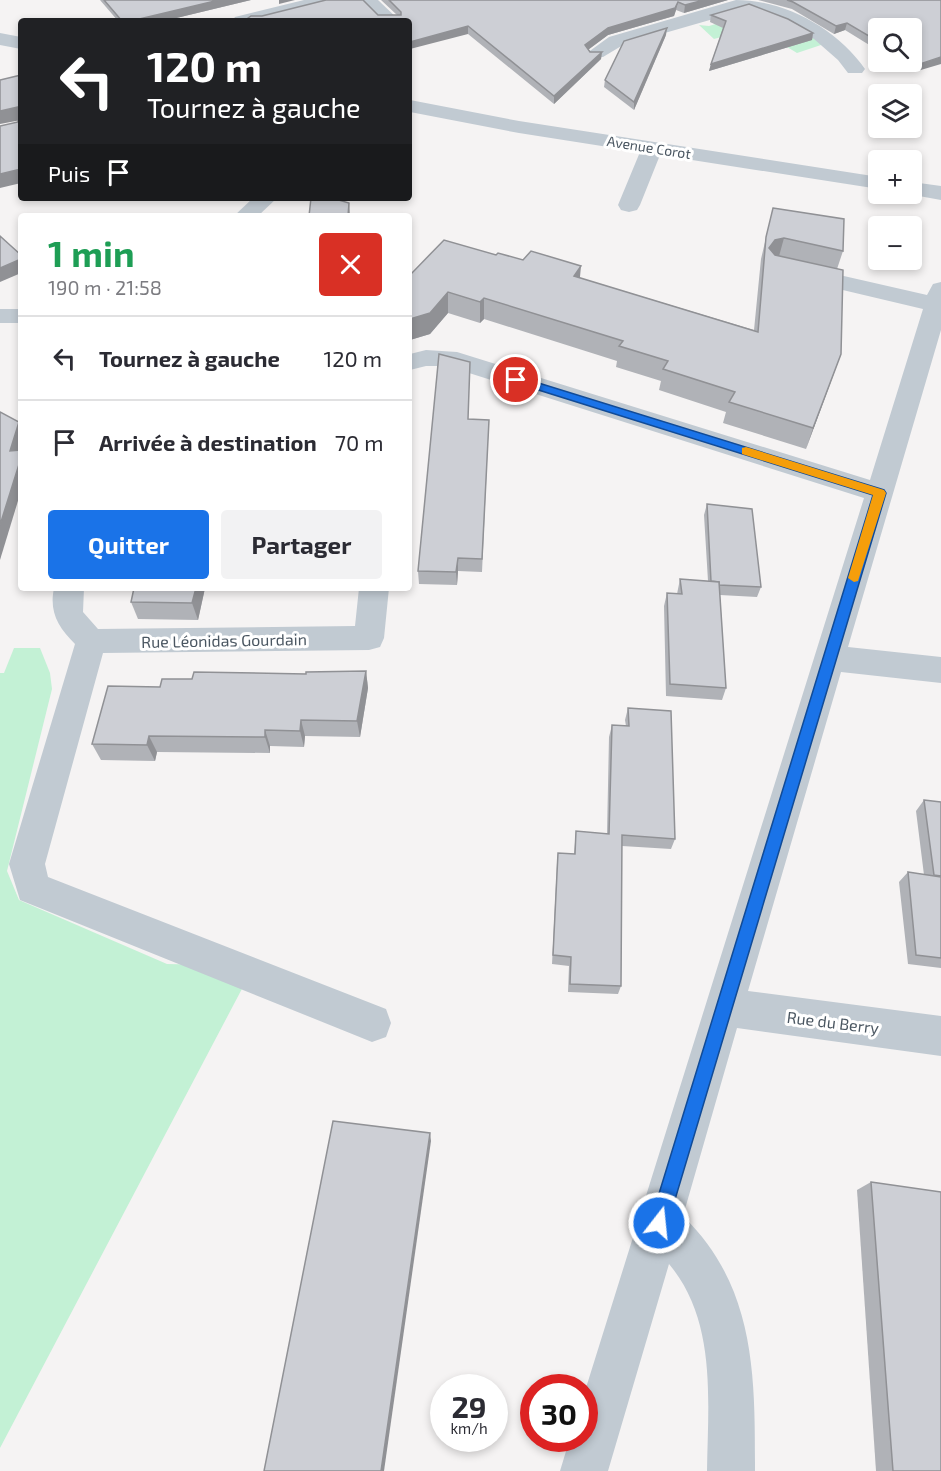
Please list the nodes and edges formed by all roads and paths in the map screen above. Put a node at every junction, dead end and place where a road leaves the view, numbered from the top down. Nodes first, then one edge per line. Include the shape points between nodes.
1 (325, 0) edge
2 (366, 0) edge
3 (747, 2) edge
4 (268, 6) edge
5 (246, 18) edge
6 (387, 18) edge
7 (0, 39) edge
8 (18, 42) edge
9 (596, 53) edge
10 (855, 69) dead end
11 (414, 106) edge
12 (653, 147) junction
13 (868, 167) edge
14 (922, 174) edge
15 (941, 177) edge
16 (868, 181) edge
17 (922, 190) edge
18 (941, 193) edge
19 (262, 201) edge
20 (629, 205) dead end
21 (248, 213) edge
22 (778, 269) edge
23 (939, 300) edge
24 (0, 316) edge
25 (18, 316) edge
26 (412, 362) edge
27 (880, 493) junction
28 (68, 591) edge
29 (374, 591) edge
30 (91, 641) junction
31 (830, 658) junction
32 (941, 670) edge
33 (724, 1007) junction
34 (372, 1023) dead end
35 (941, 1036) edge
36 (659, 1223) junction
37 (584, 1471) edge
38 (731, 1471) edge

1 - 4 street
2 - 6 street
3 - 9 street via 616,41
3 - 10 street via 800,22 834,43
4 - 5 street
7 - 8 street
11 - 12 street, Avenue Corot
11 - 13 street, Avenue Corot via 521,117
12 - 16 street, Avenue Corot
12 - 20 street
14 - 15 street
17 - 18 street
19 - 21 street
22 - 23 street
23 - 27 street
24 - 25 street
26 - 27 street via 448,358
27 - 31 street
28 - 30 street via 66,603 72,622
29 - 30 street, Rue Léonidas Gourdain via 369,638
30 - 34 street via 27,864 33,888
31 - 32 street
31 - 33 street
33 - 35 street, Rue du Berry
33 - 36 street
36 - 37 street
36 - 38 street via 684,1247 718,1309 731,1388

